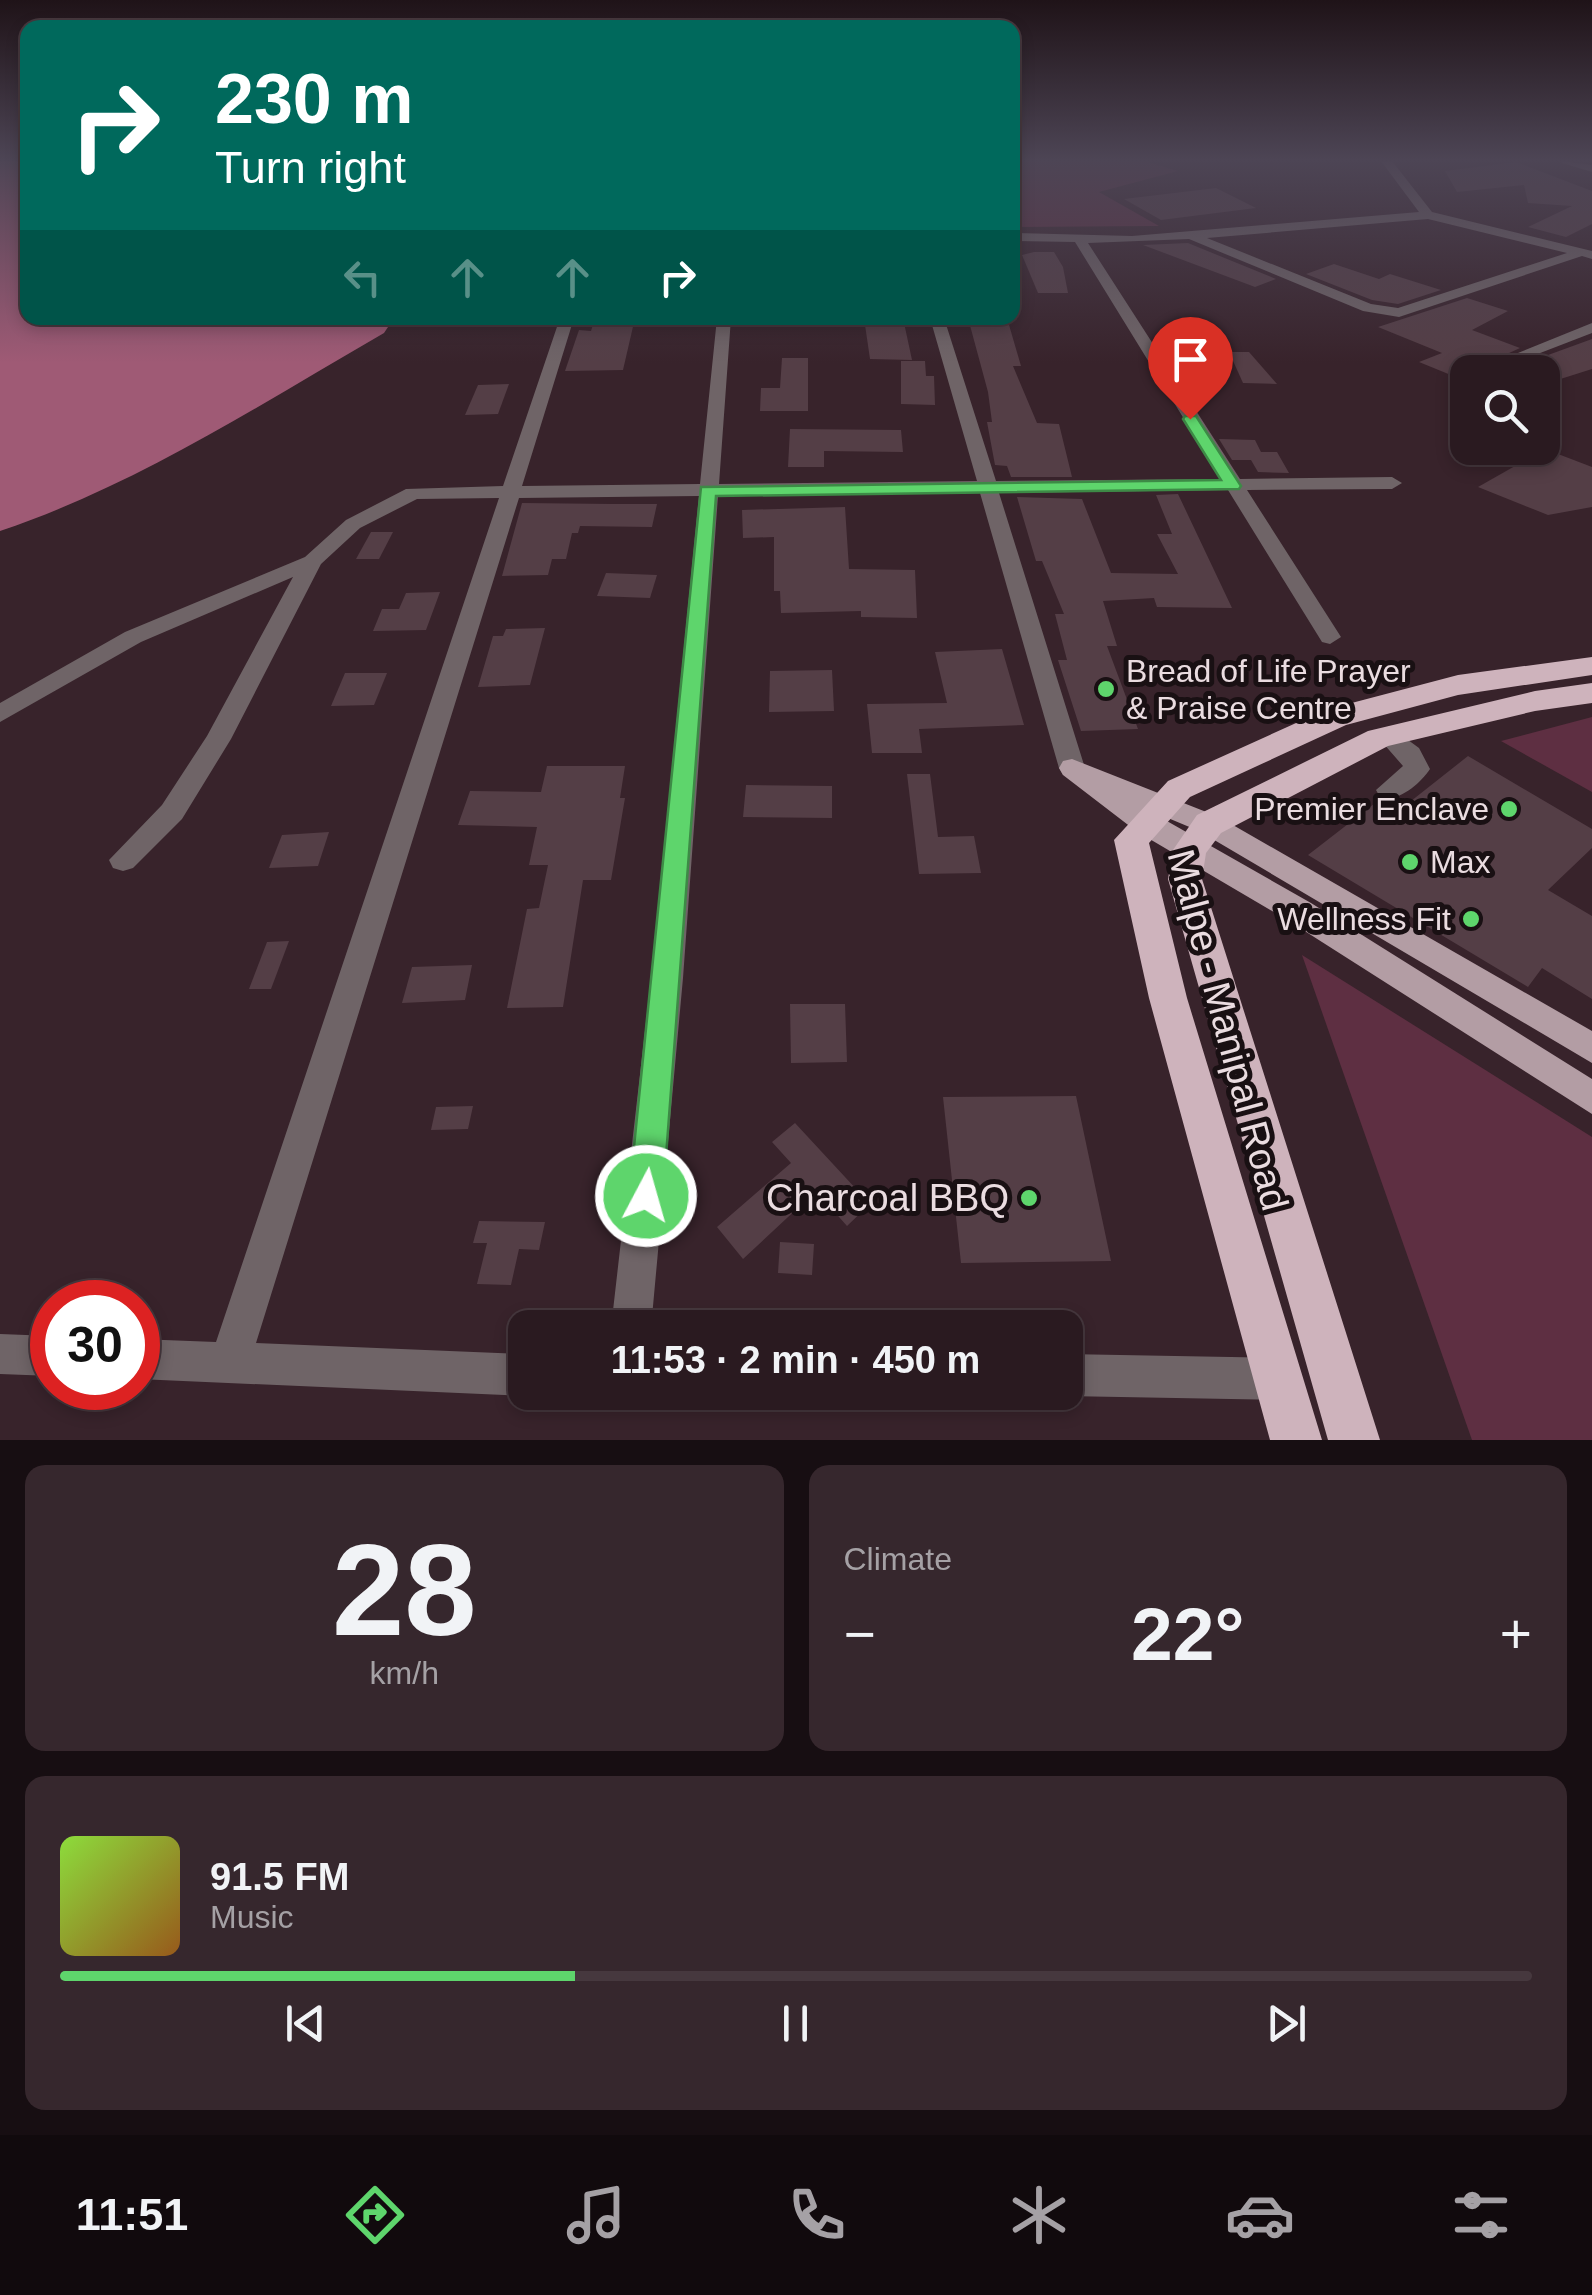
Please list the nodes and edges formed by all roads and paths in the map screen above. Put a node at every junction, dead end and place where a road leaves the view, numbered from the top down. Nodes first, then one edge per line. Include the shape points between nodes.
1 (1270, 228) edge
2 (1487, 228) edge
3 (1189, 235) junction
4 (1020, 237) edge
5 (1080, 239) junction
6 (1588, 251) edge
7 (565, 325) edge
8 (723, 325) edge
9 (939, 325) edge
10 (1592, 328) edge
11 (1521, 355) edge
12 (1392, 483) dead end
13 (1233, 486) junction
14 (990, 489) junction
15 (707, 490) junction
16 (510, 492) junction
17 (312, 560) junction
18 (1330, 637) dead end
19 (1592, 666) edge
20 (1592, 693) edge
21 (0, 714) edge
22 (1388, 736) junction
23 (1072, 768) joint
24 (1388, 790) dead end
25 (1156, 814) junction
26 (1200, 837) junction
27 (123, 860) dead end
28 (1592, 1048) edge
29 (1592, 1098) edge
30 (632, 1310) edge
31 (0, 1354) edge
32 (30, 1355) edge
33 (160, 1360) edge
34 (229, 1363) junction
35 (508, 1373) edge
36 (1083, 1376) edge
37 (1279, 1379) junction
38 (1296, 1440) edge
39 (1354, 1440) edge

1 - 3 street
2 - 6 street
3 - 5 street
3 - 6 street via 1368,308 1399,313
4 - 5 street
5 - 13 street
7 - 16 street
8 - 15 street
9 - 14 street
10 - 11 street
12 - 13 street
13 - 14 street
13 - 18 street
14 - 15 street
14 - 23 street
15 - 16 street
15 - 30 street
16 - 17 street via 413,493 353,524
16 - 34 street
17 - 21 street via 133,637
17 - 27 street via 218,739 172,812
19 - 25 highway via 1458,684 1336,717 1179,789
20 - 22 highway, Malpe - Manipal Road
22 - 24 street via 1417,769
22 - 26 highway, Malpe - Manipal Road
23 - 25 main road
25 - 26 main road
25 - 37 highway, Malpe - Manipal Road via 1131,840 1136,876
26 - 28 main road via 1300,876
26 - 29 main road via 1300,912
26 - 39 highway, Malpe - Manipal Road via 1186,879
31 - 32 street
33 - 34 street
34 - 35 street
36 - 37 street
37 - 38 highway, Malpe - Manipal Road

